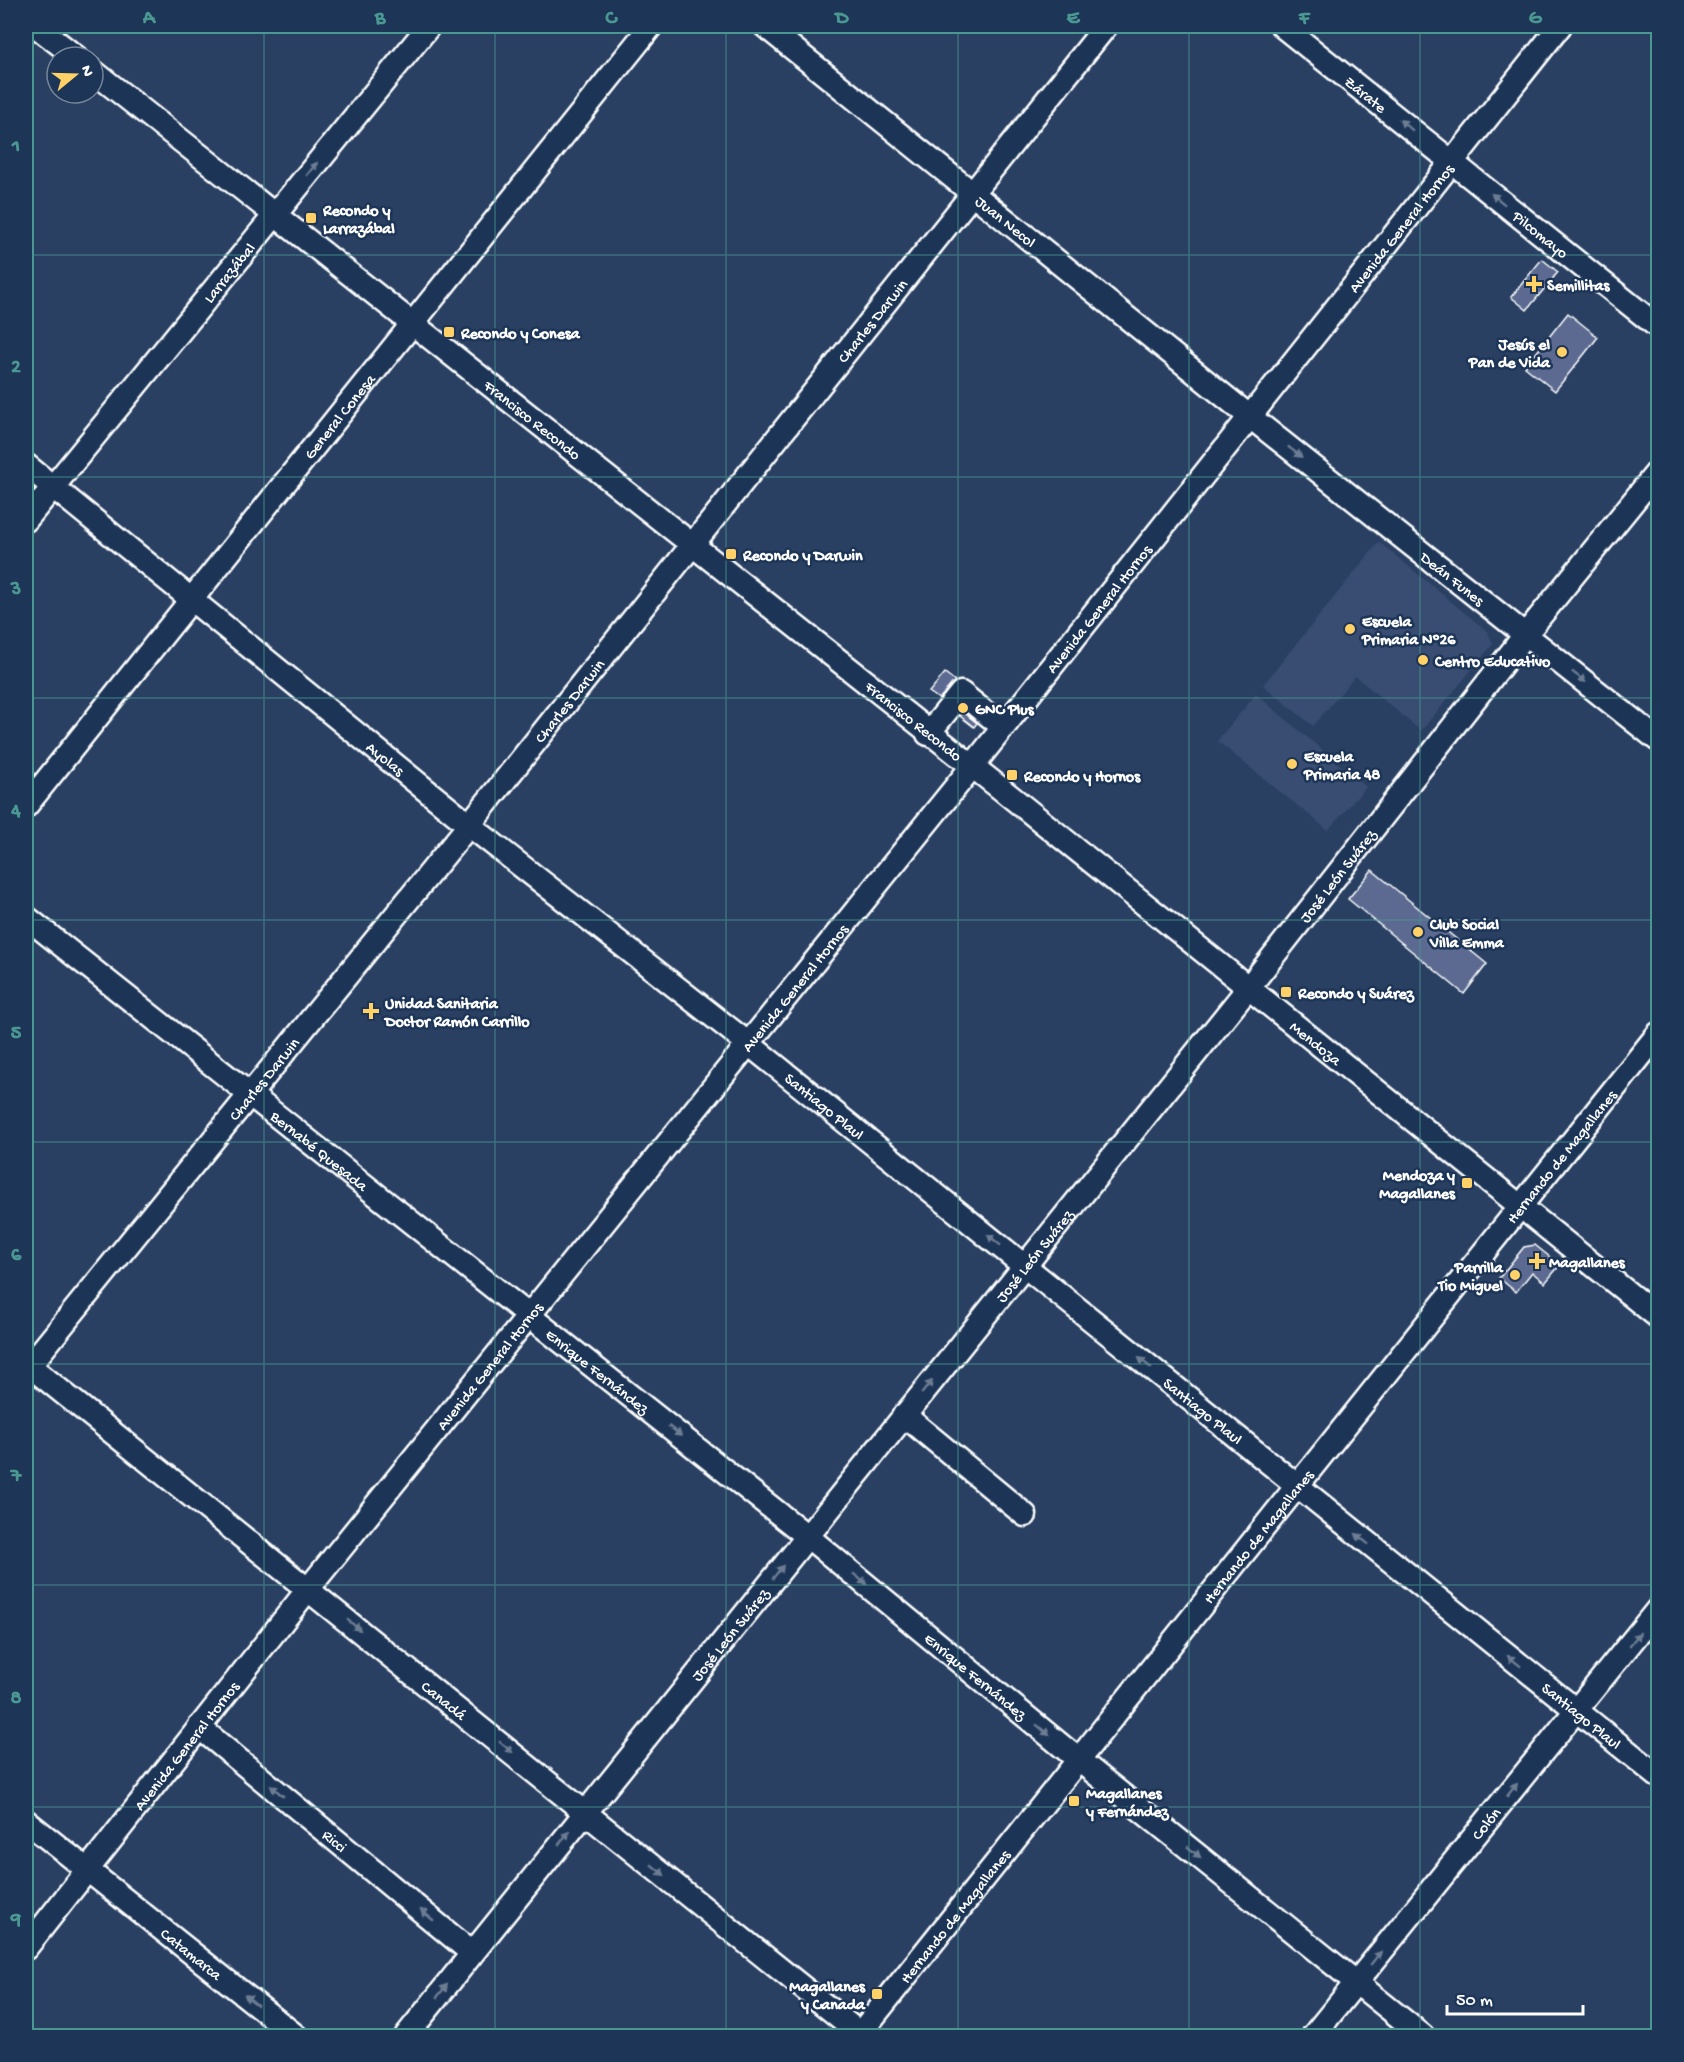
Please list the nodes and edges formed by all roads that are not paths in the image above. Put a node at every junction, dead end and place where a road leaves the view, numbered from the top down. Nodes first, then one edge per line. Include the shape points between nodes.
1 (36, 26) edge
2 (429, 26) edge
3 (651, 26) edge
4 (765, 26) edge
5 (1106, 26) edge
6 (1282, 26) edge
7 (1560, 26) edge
8 (61, 45) edge
9 (105, 80) edge
10 (1451, 162) junction
11 (973, 191) junction
12 (275, 214) junction
13 (412, 326) junction
14 (1659, 327) edge
15 (1249, 416) junction
16 (26, 465) edge
17 (1659, 471) edge
18 (53, 487) junction
19 (26, 520) edge
20 (690, 545) junction
21 (192, 598) junction
22 (1526, 635) junction
23 (1003, 727) junction
24 (928, 734) junction
25 (1659, 740) edge
26 (971, 768) junction
27 (26, 806) edge
28 (469, 825) junction
29 (26, 917) edge
30 (1249, 987) junction
31 (1659, 1035) edge
32 (750, 1045) junction
33 (248, 1095) junction
34 (1522, 1206) junction
35 (1025, 1265) junction
36 (530, 1316) junction
37 (1659, 1317) edge
38 (27, 1367) edge
39 (904, 1415) junction
40 (1298, 1487) junction
41 (1025, 1515) dead end
42 (807, 1536) junction
43 (309, 1588) junction
44 (1659, 1609) edge
45 (1577, 1711) junction
46 (199, 1727) junction
47 (1080, 1761) junction
48 (1659, 1776) edge
49 (585, 1811) junction
50 (26, 1821) edge
51 (88, 1869) junction
52 (26, 1948) edge
53 (472, 1953) junction
54 (1356, 1982) junction
55 (860, 2036) edge
56 (296, 2037) edge
57 (406, 2037) edge
58 (1313, 2037) edge
59 (1423, 2037) edge

1 - 8 street
12 -> 2 street, Larrazábal
3 - 13 street, General Conesa
4 - 11 street, Juan Necol
5 - 11 street, Charles Darwin
10 -> 6 street, Zárate
7 - 10 street, Avenida General Hornos
9 - 12 street, Francisco Recondo
14 -> 10 street, Pilcomayo
10 - 15 street, Avenida General Hornos
11 - 15 street, Juan Necol
11 - 20 street, Charles Darwin
12 - 13 street, Francisco Recondo
12 - 18 street, Larrazábal
13 - 20 street, Francisco Recondo
13 - 21 street, General Conesa
15 -> 22 street, Deán Funes
15 - 23 street, Avenida General Hornos
16 - 18 street, Ayolas
17 - 22 street, José León Suárez
18 - 19 street, Larrazábal
18 - 21 street, Ayolas
20 - 24 street, Francisco Recondo
20 - 28 street, Charles Darwin
21 - 27 street, General Conesa
21 - 28 street, Ayolas
22 -> 25 street, Deán Funes
22 - 30 street, José León Suárez
23 - 24 street via 961,693
23 - 26 street, Avenida General Hornos
24 - 26 street, Francisco Recondo
26 - 30 street, Mendoza
26 - 32 street, Avenida General Hornos
28 - 32 street, Ayolas
28 - 33 street, Charles Darwin
29 - 33 street, Bernabé Quesada
30 - 34 street, Mendoza
30 - 35 street, José León Suárez
31 - 34 street, Hernando de Magallanes
35 -> 32 street, Santiago Plaul
32 - 36 street, Avenida General Hornos
33 - 36 street, Bernabé Quesada
33 - 38 street, Charles Darwin
34 - 37 street, Mendoza
34 - 40 street, Hernando de Magallanes
39 -> 35 street, José León Suárez
40 -> 35 street, Santiago Plaul
36 -> 42 street, Enrique Fernández
36 - 43 street, Avenida General Hornos
38 - 43 street, Canadá
39 - 41 street
39 - 42 street, José León Suárez
45 -> 40 street, Santiago Plaul
40 - 47 street, Hernando de Magallanes
42 -> 47 street, Enrique Fernández
49 -> 42 street, José León Suárez
43 - 46 street, Avenida General Hornos
43 -> 49 street, Canadá
45 -> 44 street, Colón
45 - 48 street, Santiago Plaul
54 -> 45 street, Colón
46 - 51 street, Avenida General Hornos
53 -> 46 street, Ricci
47 -> 54 street, Enrique Fernández
47 - 55 street, Hernando de Magallanes
53 -> 49 street, José León Suárez
49 -> 55 street, Canadá
50 - 51 street, Catamarca
51 - 52 street, Avenida General Hornos
56 -> 51 street, Catamarca
57 -> 53 street, José León Suárez
54 - 58 street, Colón
54 - 59 street, Enrique Fernández

